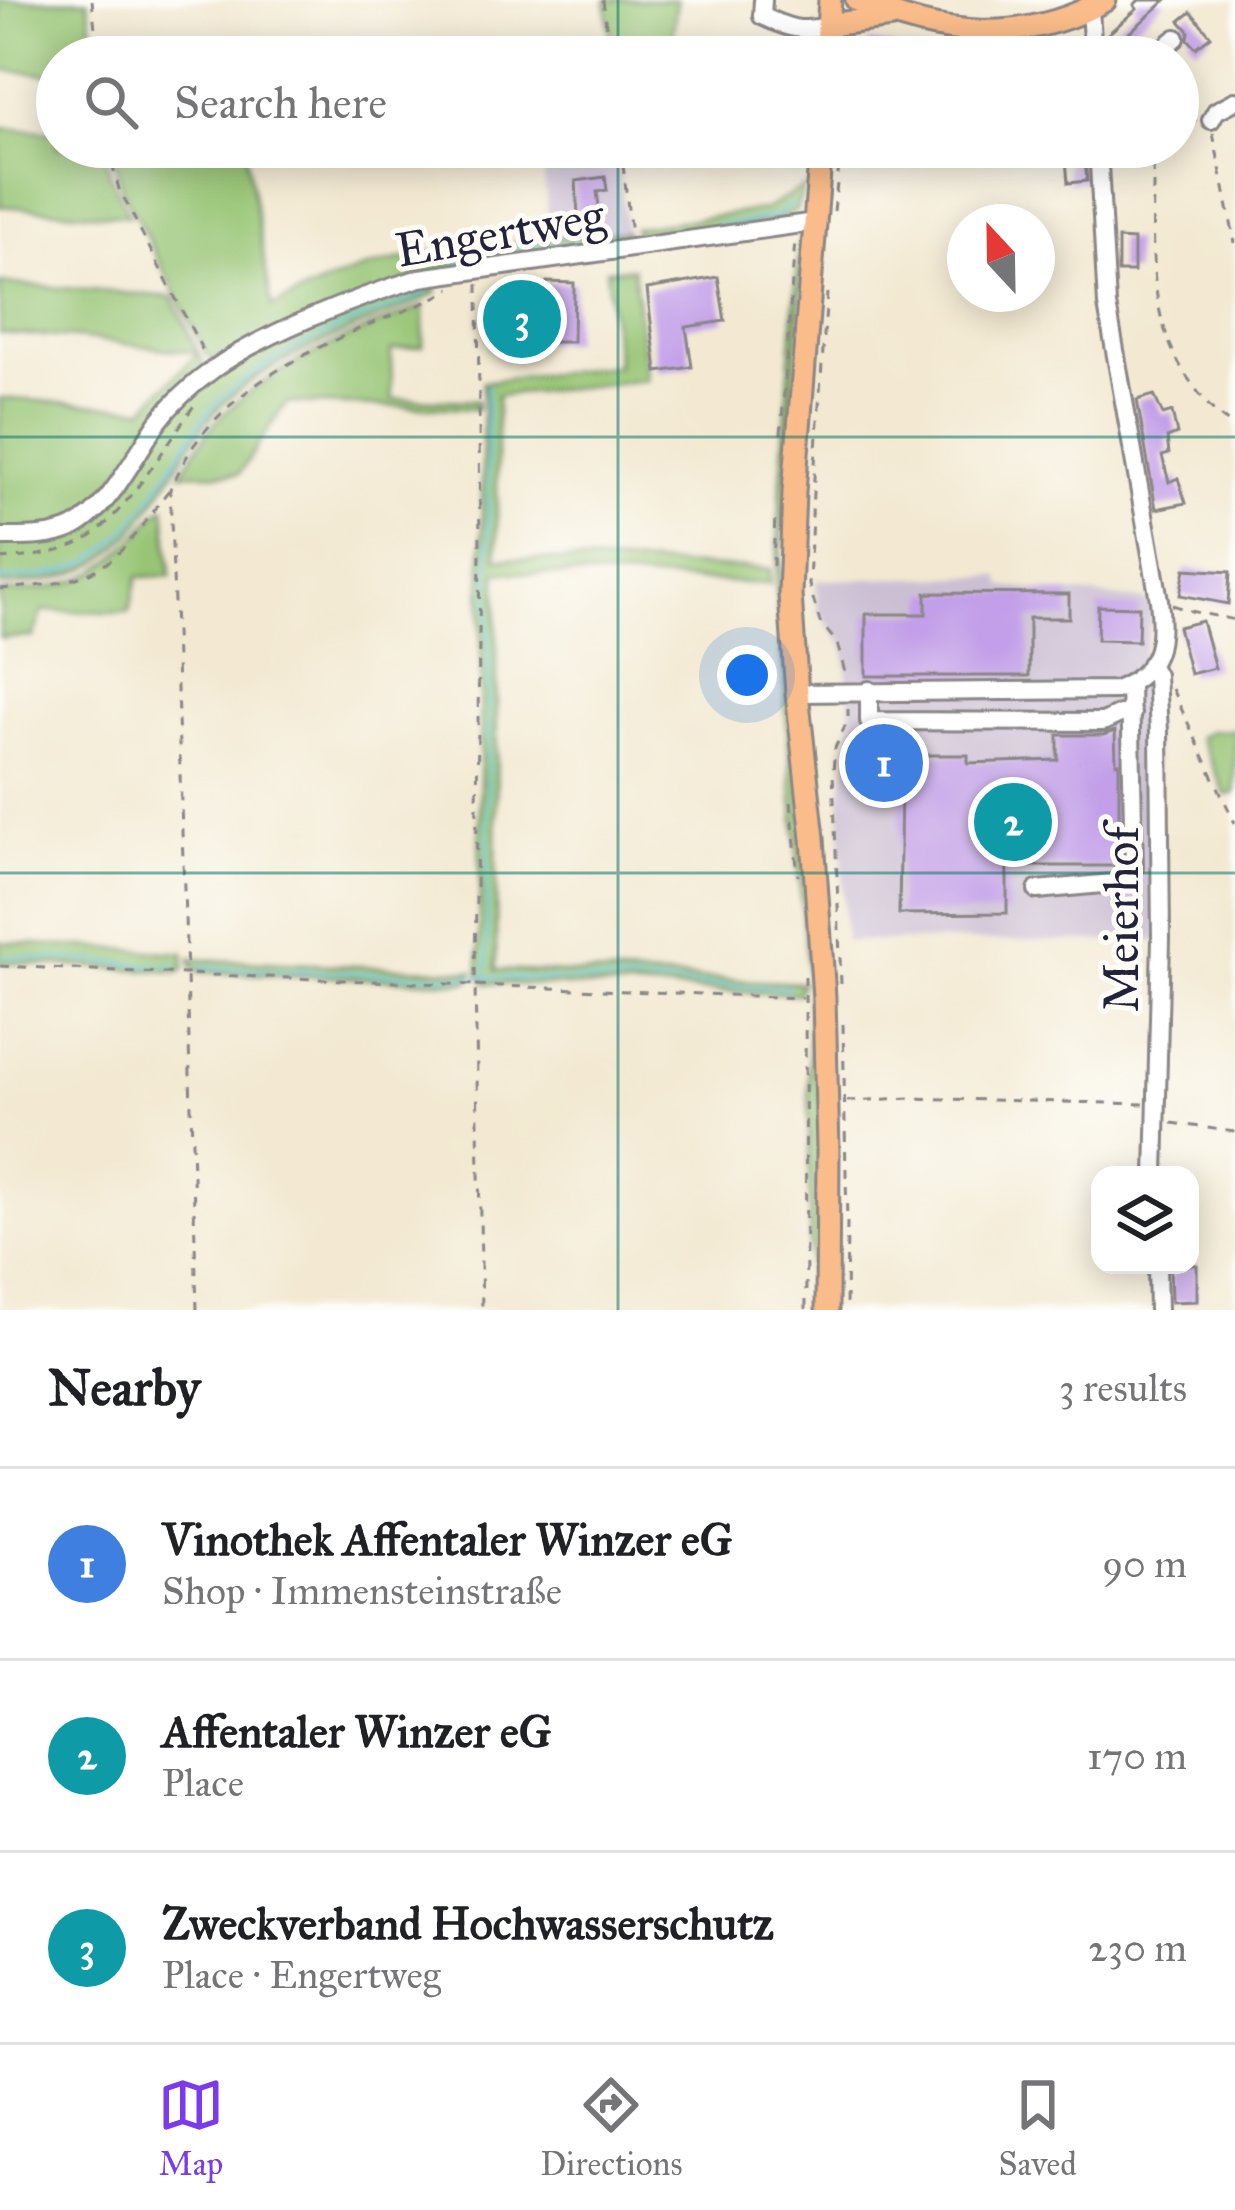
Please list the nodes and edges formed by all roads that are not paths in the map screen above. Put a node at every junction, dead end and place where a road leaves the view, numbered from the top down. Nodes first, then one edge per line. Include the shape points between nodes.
1 (763, 0) edge
2 (830, 0) edge
3 (857, 0) edge
4 (1098, 4) edge
5 (893, 17) junction
6 (828, 25) junction
7 (827, 36) edge
8 (1095, 36) edge
9 (1235, 101) edge
10 (1211, 120) road end
11 (819, 168) edge
12 (1099, 168) edge
13 (814, 222) junction
14 (0, 538) edge
15 (1150, 664) junction
16 (1130, 685) junction
17 (869, 690) junction
18 (1021, 690) junction
19 (937, 691) junction
20 (796, 693) junction
21 (1132, 714) junction
22 (935, 721) junction
23 (1021, 723) junction
24 (1037, 890) dead end
25 (1155, 1166) edge
26 (1157, 1274) edge
27 (827, 1310) edge
28 (1158, 1310) edge

1 - 6 street via 762,16 790,29
2 - 6 main road
3 - 5 main road
4 - 5 main road via 1004,32
4 - 8 street
5 - 6 main road
6 - 7 main road
9 - 10 street
11 - 13 main road
12 - 15 street, Meierhof via 1107,305 1163,632
13 - 14 street, Engertweg via 420,278 369,296 212,369 162,417 94,513 72,528
13 - 20 main road via 793,512
15 - 16 street
15 - 25 street, Meierhof via 1159,734
16 - 18 street
16 - 21 street
17 - 19 street
17 - 20 street
17 - 22 street via 869,721
18 - 19 street
18 - 23 street
19 - 22 street
20 - 27 main road via 824,997
21 - 23 street
21 - 24 street via 1134,868 1124,882
22 - 23 street
26 - 28 street

